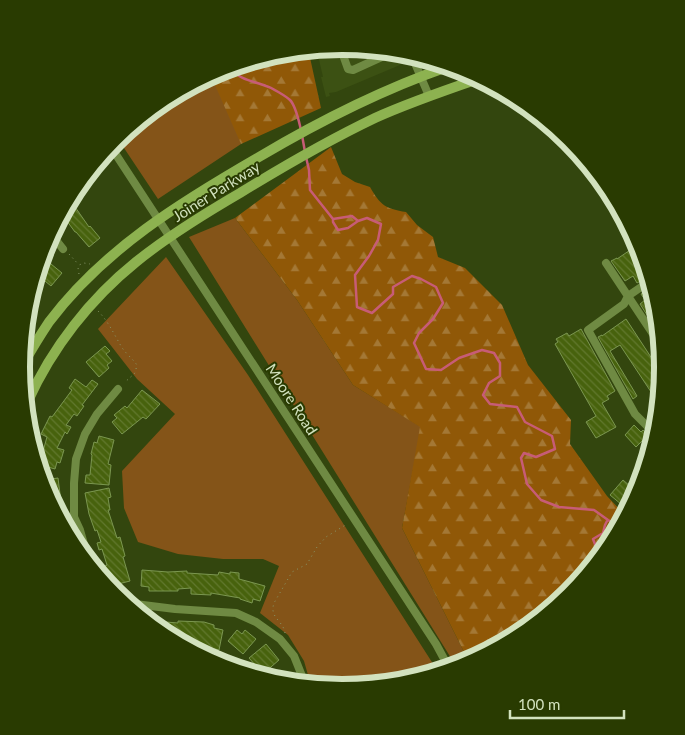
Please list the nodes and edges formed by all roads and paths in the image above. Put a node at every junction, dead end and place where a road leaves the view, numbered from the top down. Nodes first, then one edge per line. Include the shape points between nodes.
1 (343, 55) edge
2 (377, 57) edge
3 (416, 64) edge
4 (438, 70) edge
5 (422, 76) junction
6 (469, 82) edge
7 (429, 96) junction
8 (115, 154) edge
9 (158, 219) junction
10 (170, 237) junction
11 (57, 242) edge
12 (62, 249) joint
13 (606, 262) dead end
14 (79, 265) dead end
15 (644, 285) edge
16 (628, 296) junction
17 (91, 305) junction
18 (653, 333) edge
19 (31, 352) edge
20 (118, 389) joint
21 (32, 394) edge
22 (649, 428) edge
23 (74, 517) junction
24 (69, 518) edge
25 (354, 520) junction
26 (83, 541) edge
27 (139, 605) edge
28 (280, 639) junction
29 (446, 662) edge
30 (303, 677) edge

1 - 2 street via 348,69 353,70
3 - 5 street
4 - 5 main road, Joiner Parkway
5 - 7 street
5 - 9 main road, Joiner Parkway via 324,120 216,181
6 - 7 main road, Joiner Parkway
7 - 10 main road, Joiner Parkway via 377,118 285,165
8 - 9 street, Moore Road
9 - 10 street, Moore Road
9 - 19 main road, Joiner Parkway via 111,255 76,290
10 - 17 main road, Joiner Parkway via 124,272
10 - 25 street, Moore Road
11 - 12 street
12 - 14 path
13 - 16 street
15 - 16 street
16 - 18 street
16 - 22 street via 624,304 588,330 635,414
17 - 20 path via 107,321 121,347 137,365 135,373
17 - 21 main road, Joiner Parkway via 53,355
20 - 23 street via 97,414 76,459
23 - 24 street
23 - 26 street
25 - 28 path via 326,537 307,564 289,575 272,607 286,632
25 - 29 street, Moore Road
27 - 28 street via 236,613
28 - 30 street via 294,656

